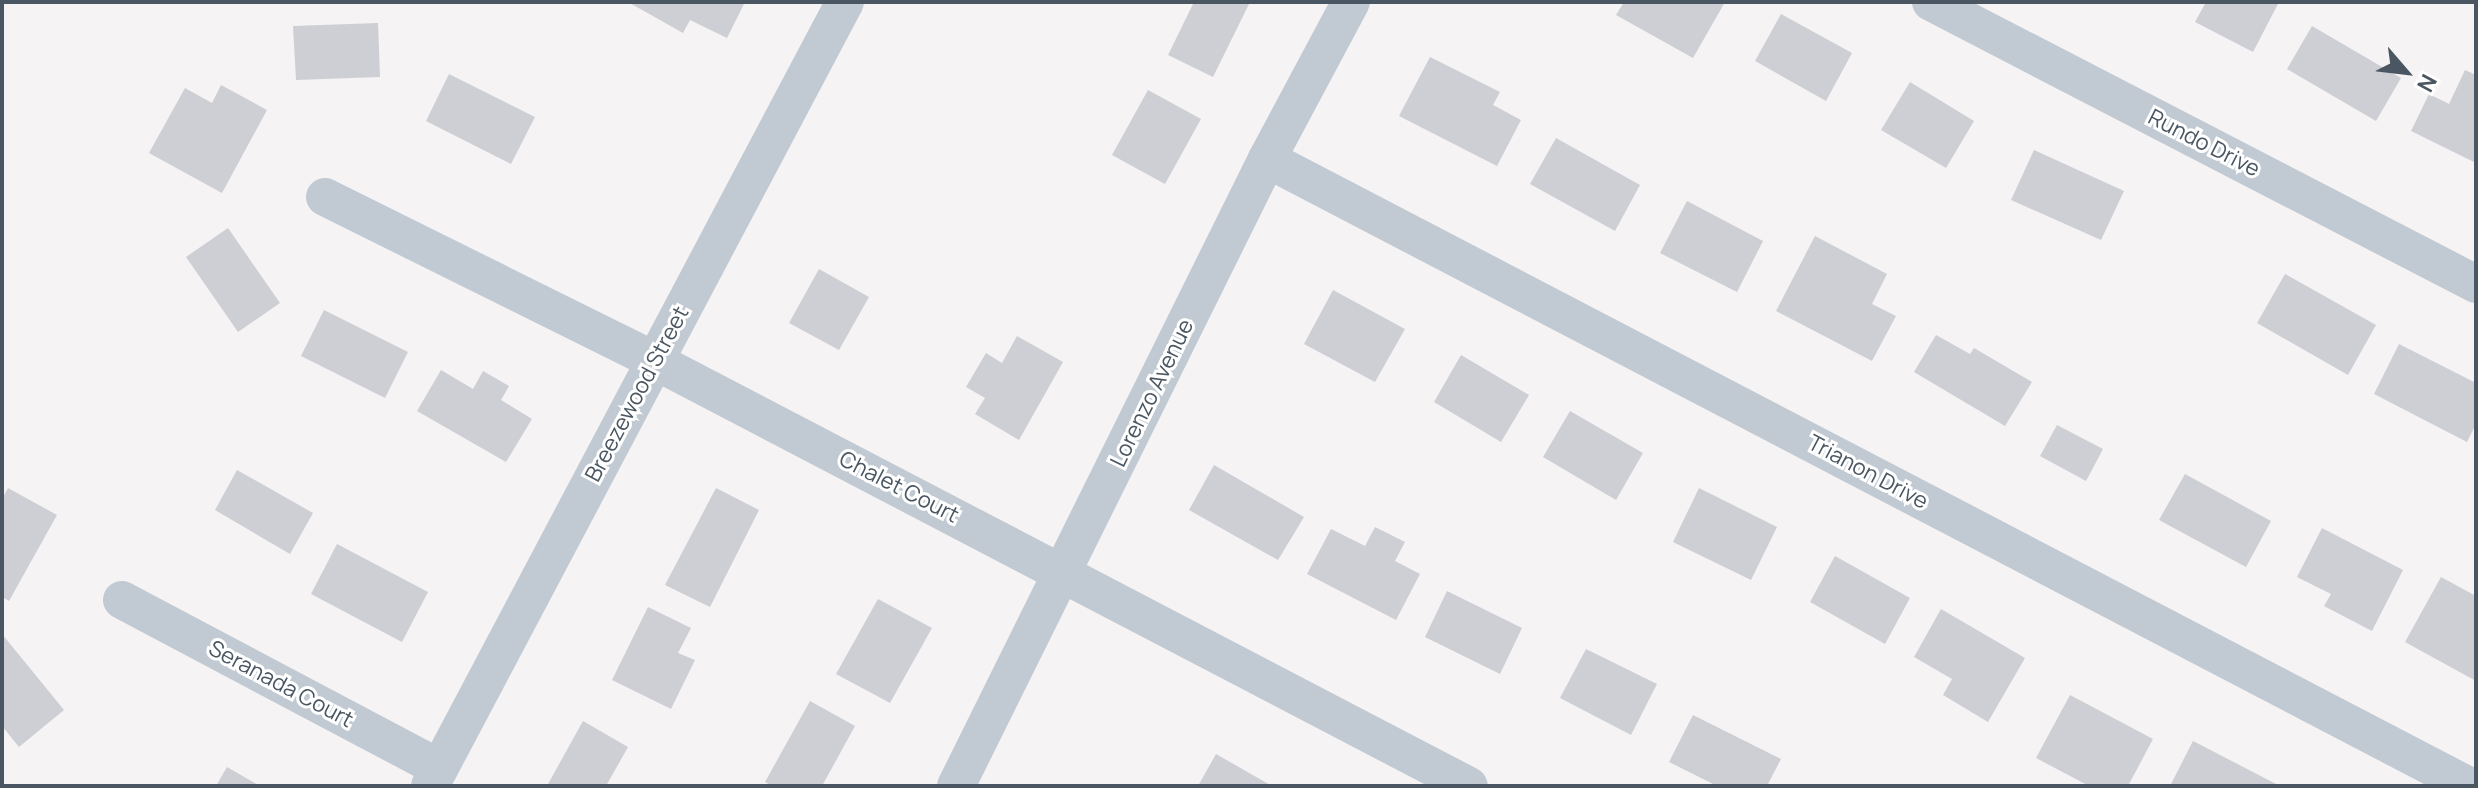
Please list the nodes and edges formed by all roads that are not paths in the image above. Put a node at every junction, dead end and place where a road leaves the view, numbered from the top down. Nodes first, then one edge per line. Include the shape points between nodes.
1 (845, 2) edge
2 (1351, 2) edge
3 (1931, 2) edge
4 (1267, 159) junction
5 (325, 197) dead end
6 (2476, 284) edge
7 (655, 361) junction
8 (1064, 572) junction
9 (122, 600) dead end
10 (434, 777) edge
11 (956, 786) edge
12 (1469, 786) edge
13 (2469, 786) edge

1 - 7 street, Breezewood Street
2 - 4 street, Lorenzo Avenue
3 - 6 street, Rundo Drive
4 - 8 street, Lorenzo Avenue
4 - 13 street, Trianon Drive
5 - 7 street, Chalet Court
7 - 8 street, Chalet Court
7 - 10 street, Breezewood Street
8 - 11 street, Lorenzo Avenue
8 - 12 street, Chalet Court
9 - 10 street, Seranada Court

